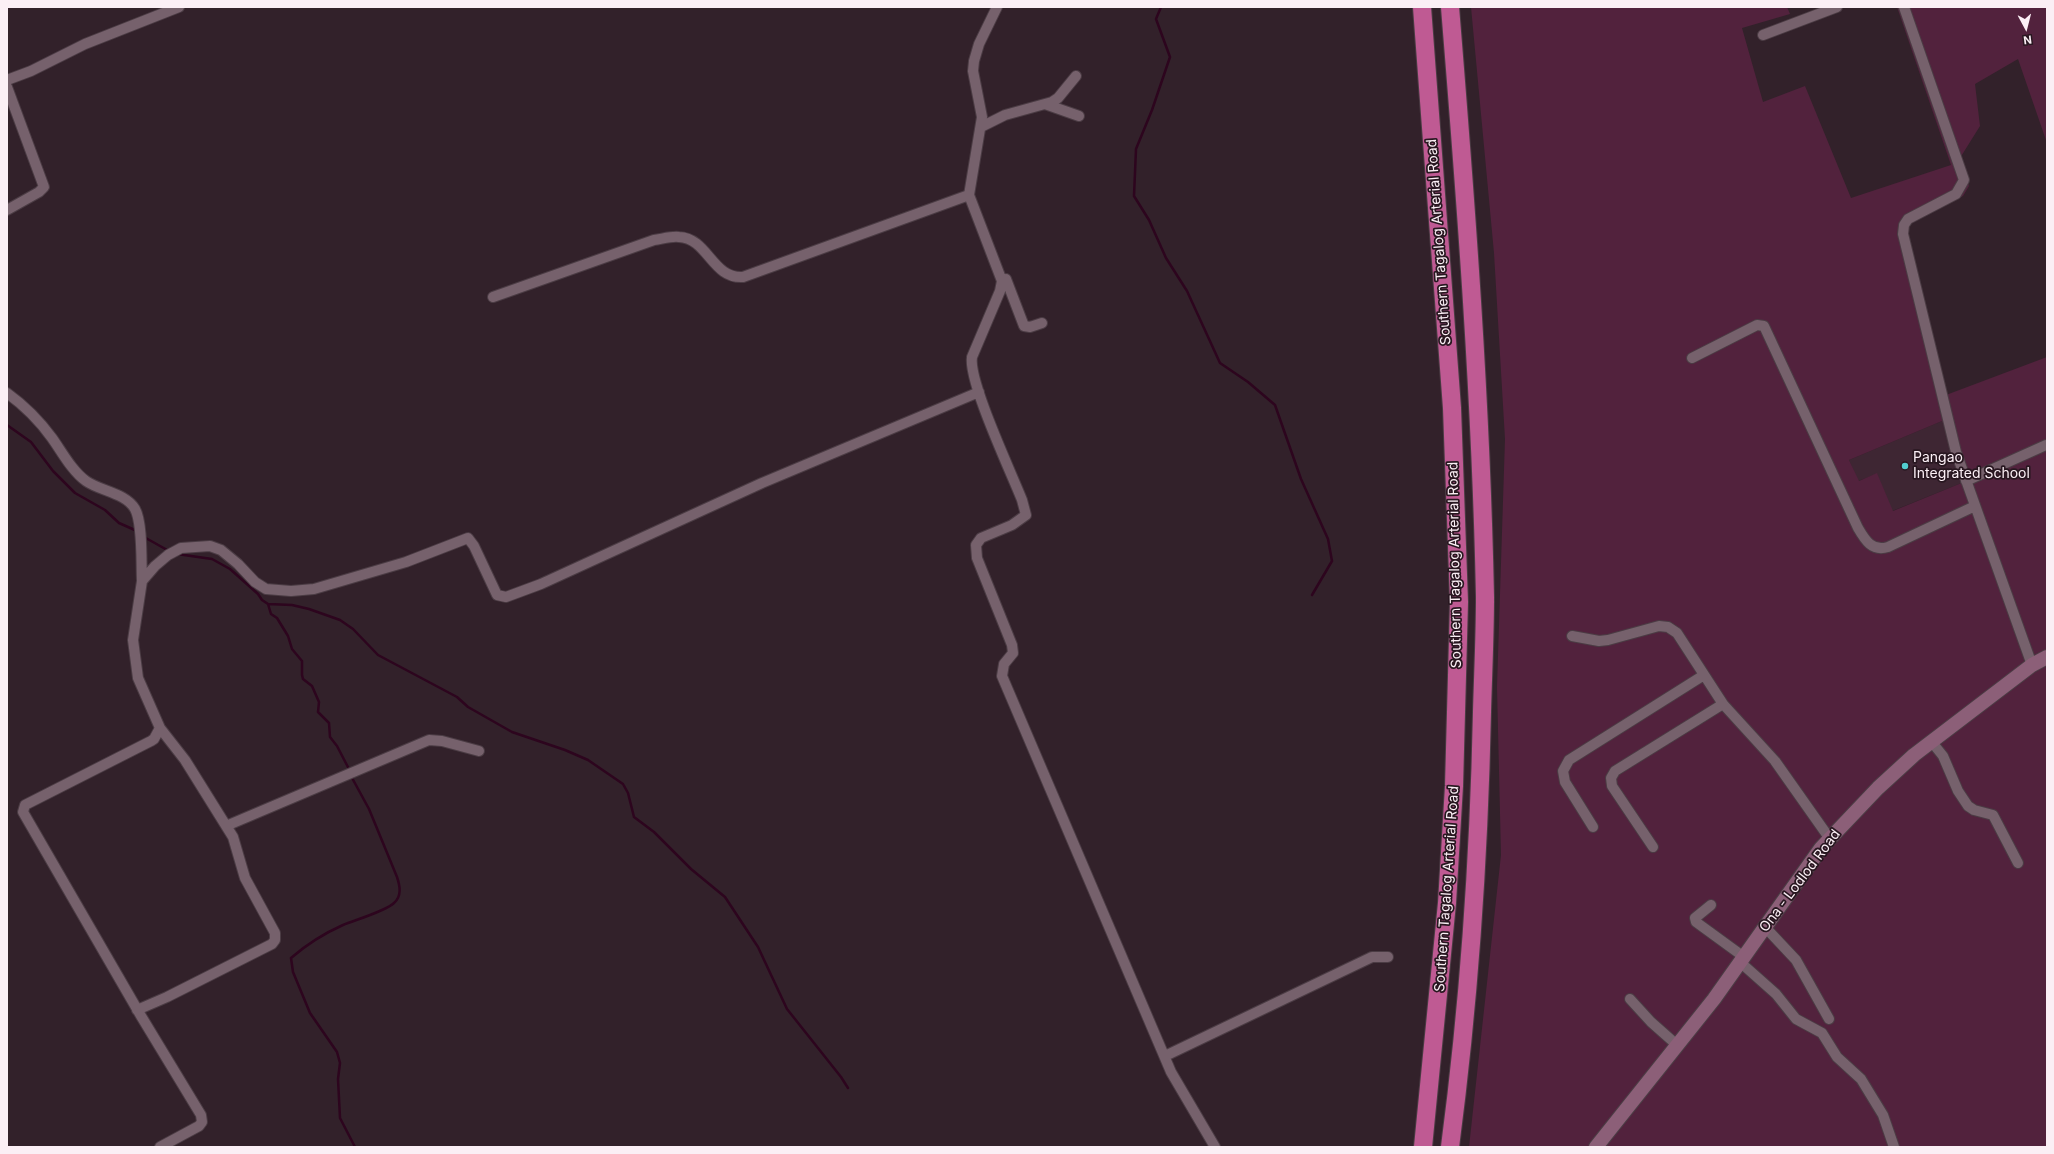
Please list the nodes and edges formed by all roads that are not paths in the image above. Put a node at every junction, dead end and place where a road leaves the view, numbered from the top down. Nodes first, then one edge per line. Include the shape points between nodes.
1 (179, 7) edge
2 (997, 7) edge
3 (1422, 7) edge
4 (1450, 7) edge
5 (1837, 7) edge
6 (1904, 7) edge
7 (1764, 35) dead end
8 (1076, 76) dead end
9 (7, 80) edge
10 (7, 87) edge
11 (1045, 104) junction
12 (1079, 116) dead end
13 (981, 128) junction
14 (969, 195) junction
15 (7, 210) edge
16 (1002, 281) junction
17 (493, 297) dead end
18 (1042, 323) dead end
19 (1692, 358) dead end
20 (979, 392) junction
21 (7, 393) edge
22 (2046, 445) dead end
23 (1966, 482) junction
24 (1975, 506) junction
25 (142, 581) junction
26 (1572, 636) dead end
27 (2047, 657) edge
28 (2032, 665) junction
29 (1704, 675) junction
30 (1723, 704) junction
31 (160, 728) junction
32 (1931, 741) junction
33 (479, 751) dead end
34 (226, 826) junction
35 (1593, 827) dead end
36 (1830, 839) junction
37 (1653, 847) dead end
38 (2018, 863) dead end
39 (1712, 905) dead end
40 (1765, 927) junction
41 (1388, 957) dead end
42 (1742, 960) junction
43 (1630, 999) dead end
44 (137, 1010) junction
45 (1829, 1019) dead end
46 (1677, 1045) junction
47 (1165, 1056) junction
48 (160, 1147) edge
49 (1215, 1147) edge
50 (1423, 1147) edge
51 (1450, 1147) edge
52 (1596, 1147) edge
53 (1894, 1147) edge

1 - 9 street via 86,44
2 - 13 street via 979,44 974,61 973,71 981,110
3 - 50 highway, Southern Tagalog Arterial Road via 1452,408 1459,602 1454,786 1447,903
4 - 51 highway, Southern Tagalog Arterial Road via 1478,406 1485,600 1481,785 1474,903 1465,1016
5 - 7 street
6 - 23 street via 1964,180 1956,194 1908,219 1903,234 1956,452
8 - 11 street via 1058,98
10 - 15 street via 44,187
11 - 12 street
11 - 13 street via 1005,115
13 - 14 street
14 - 16 street
14 - 17 street via 743,277 734,278 726,275 700,246 680,237 654,240
16 - 18 street via 1006,279 1024,326
16 - 20 street via 972,357
19 - 24 street via 1757,325 1764,326 1858,528 1874,548 1888,547
20 - 25 street via 762,483 541,584 506,597 498,595 468,538 406,562 299,591 271,590 260,586 221,550 210,546 181,548 168,556
20 - 47 street via 1026,515 1012,525 981,538 976,545 977,558 1012,645 1013,654 1004,664 1002,676
21 - 25 street via 26,407 86,481 131,502 139,522
22 - 23 street
23 - 24 street
24 - 28 street
25 - 31 street via 133,645 138,678
26 - 29 street via 1603,640 1659,626 1668,627 1677,633
27 - 28 main road, Ona - Lodlod Road
28 - 32 main road, Ona - Lodlod Road
29 - 30 street
29 - 35 street via 1569,760 1563,771 1565,782
30 - 36 street via 1775,761
30 - 37 street via 1615,771 1611,778 1612,786
31 - 34 street via 186,760
31 - 44 street via 154,739 25,805 23,812
32 - 36 main road, Ona - Lodlod Road via 1878,788
32 - 38 street via 1943,756 1968,806 1993,814
33 - 34 street via 433,739
34 - 44 street via 233,837 245,878 275,934 275,940 272,944 188,987
36 - 40 main road, Ona - Lodlod Road
39 - 42 street via 1695,918 1696,922
40 - 42 main road, Ona - Lodlod Road
40 - 45 street via 1796,960
41 - 47 street via 1372,957
42 - 46 main road, Ona - Lodlod Road
42 - 53 street via 1776,994 1796,1020 1822,1033 1837,1057 1861,1079 1883,1115
43 - 46 street
44 - 48 street via 201,1115 202,1122 199,1126
46 - 52 main road, Ona - Lodlod Road
47 - 49 street via 1171,1072

